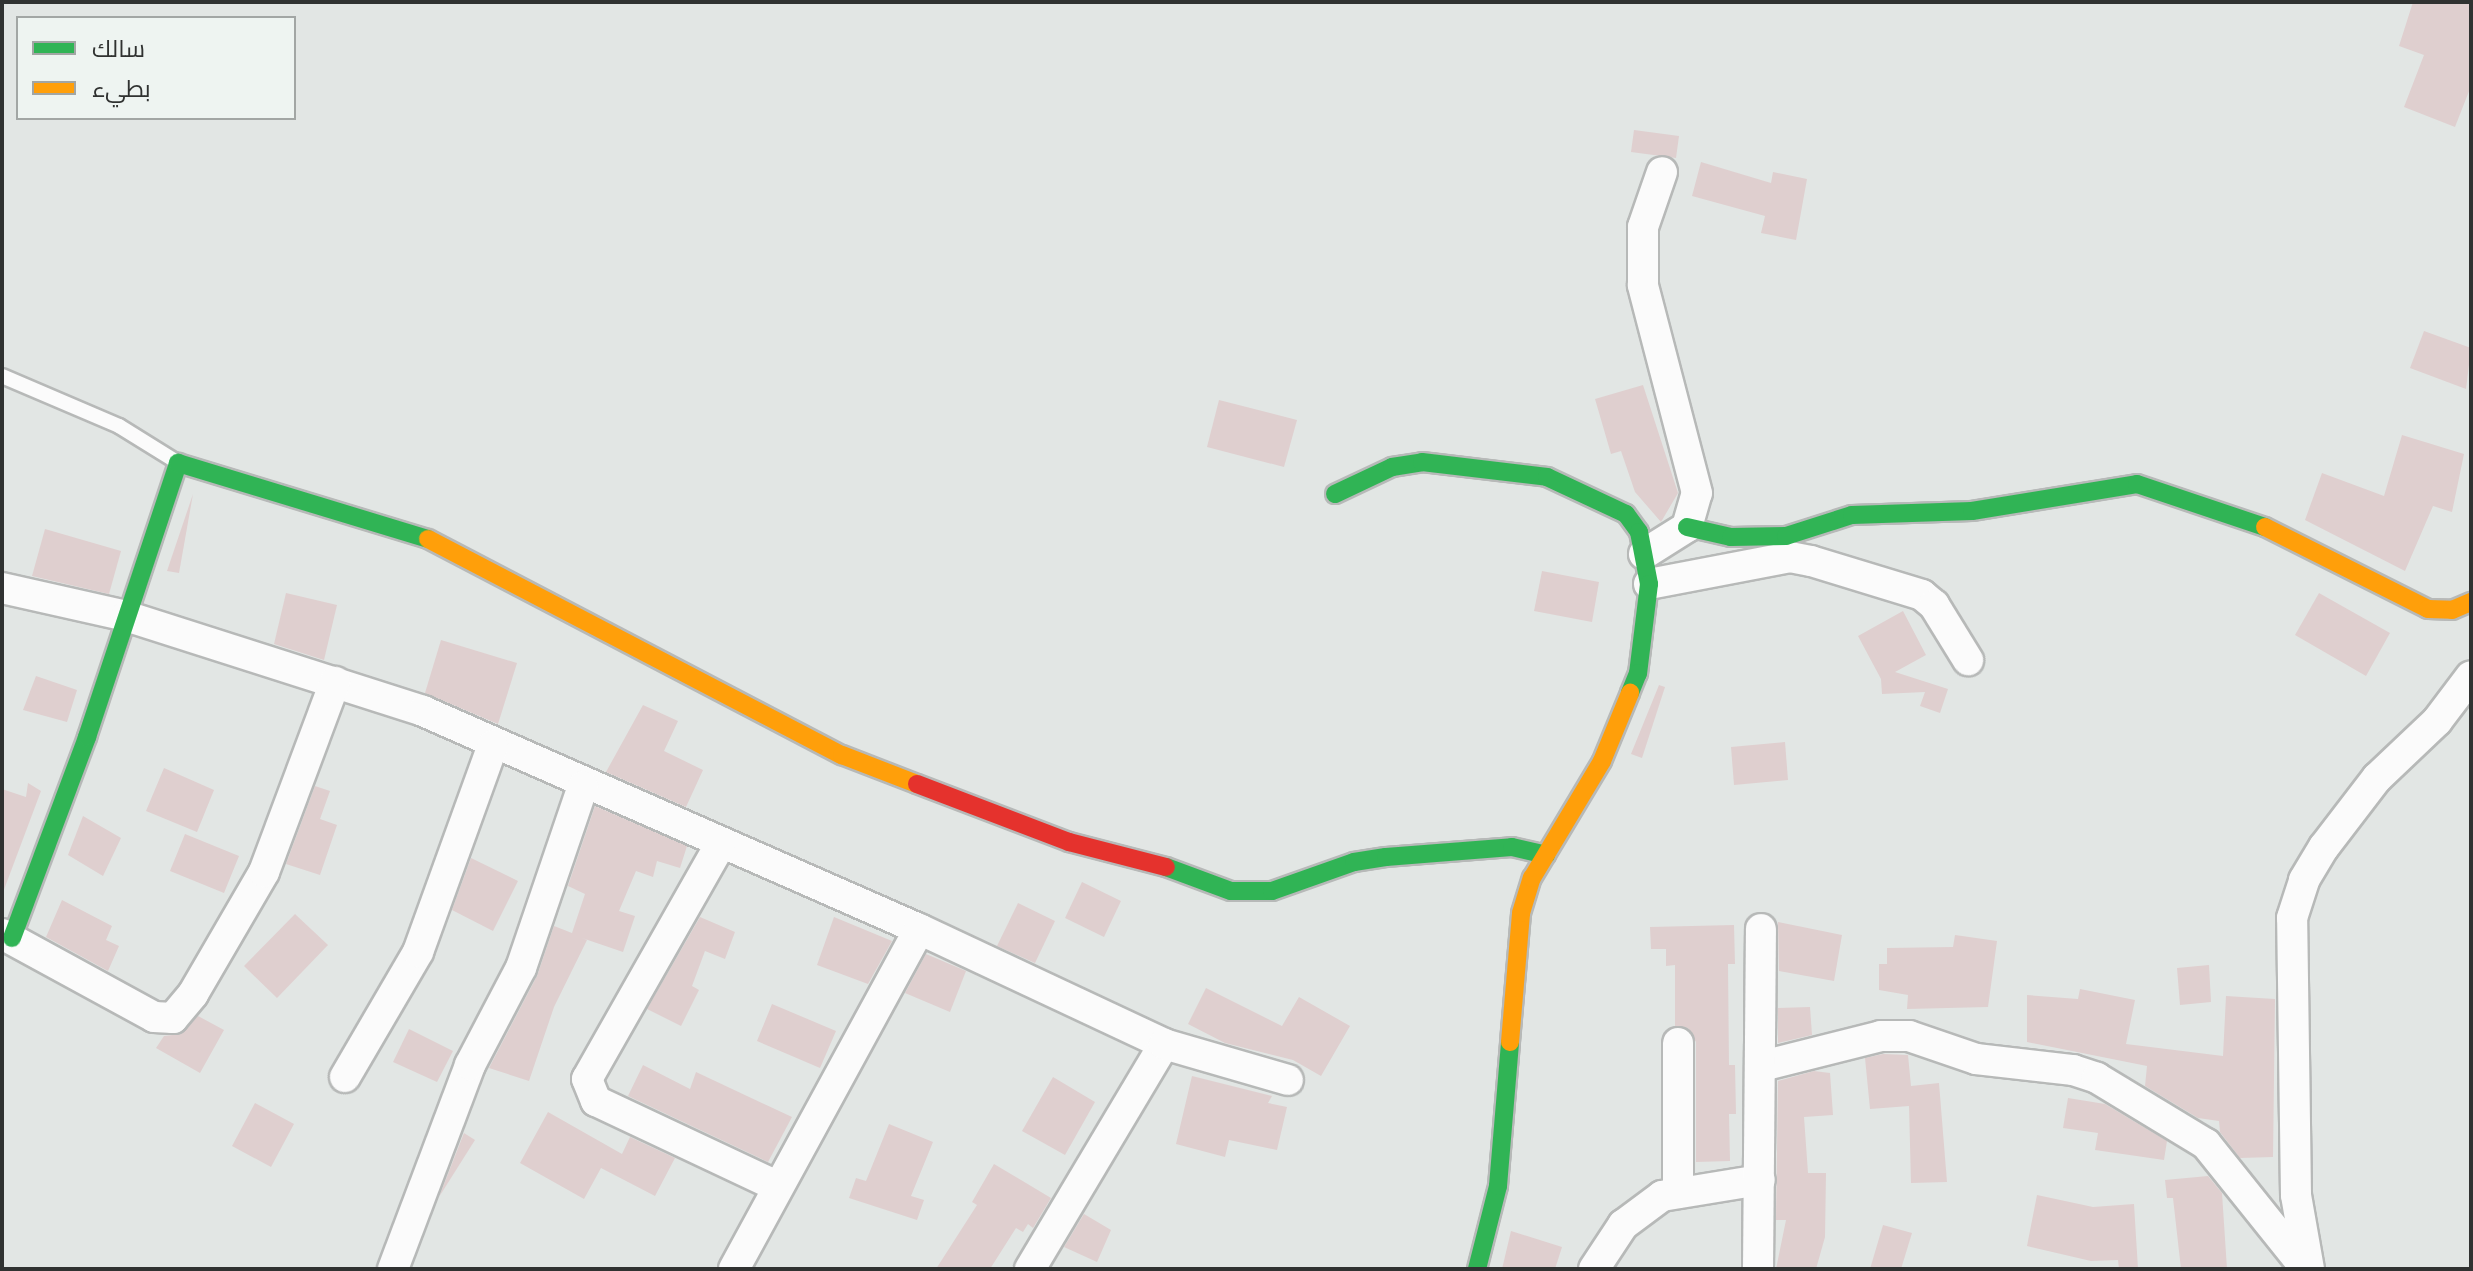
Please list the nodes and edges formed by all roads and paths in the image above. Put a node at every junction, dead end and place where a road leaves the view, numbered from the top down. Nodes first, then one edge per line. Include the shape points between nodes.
1 (1662, 172) dead end
2 (2, 376) edge
3 (178, 463) junction
4 (1335, 494) dead end
5 (1687, 527) junction
6 (1644, 554) junction
7 (1649, 584) junction
8 (2, 588) edge
9 (2471, 602) edge
10 (126, 616) junction
11 (1968, 660) dead end
12 (2471, 676) edge
13 (335, 682) junction
14 (493, 745) junction
15 (583, 786) junction
16 (720, 845) junction
17 (1546, 855) junction
18 (919, 929) junction
19 (1761, 929) dead end
20 (7, 936) edge
21 (1678, 1043) dead end
22 (1164, 1044) junction
23 (1762, 1066) junction
24 (345, 1077) dead end
25 (1288, 1080) dead end
26 (1760, 1180) junction
27 (777, 1186) junction
28 (1678, 1193) junction
29 (393, 1269) edge
30 (734, 1269) edge
31 (1030, 1269) edge
32 (1477, 1269) edge
33 (1594, 1269) edge
34 (1758, 1269) edge
35 (2307, 1269) edge

1 - 5 street via 1643,227 1643,285 1697,493
2 - 3 lane via 119,426
3 - 10 street
3 - 17 street via 417,533 842,755 1069,842 1142,858 1231,891 1272,891 1354,862 1386,857 1512,847
4 - 6 street via 1413,463 1522,472 1547,477 1626,514 1639,532
5 - 6 street
5 - 9 street via 1731,537 1786,536 1852,515 1972,511 2137,484 2260,524 2428,609 2440,612
6 - 7 street
7 - 11 street via 1778,559 1811,561 1922,595 1934,605
7 - 17 street via 1638,673 1602,761
8 - 10 street
10 - 13 street
10 - 20 street
12 - 35 street via 2437,721 2377,778 2324,847 2304,880 2292,918 2296,1195
13 - 14 street via 423,711
13 - 20 street via 264,872 193,994 173,1018 154,1017
14 - 15 street
14 - 24 street via 418,952
15 - 16 street
15 - 29 street via 521,968 470,1065
16 - 18 street
16 - 27 street via 587,1079 596,1101
17 - 32 street via 1521,913 1498,1186
18 - 22 street
18 - 27 street
19 - 23 street
21 - 28 street
22 - 25 street
22 - 31 street
23 - 26 street
23 - 35 street via 1881,1036 1909,1036 1976,1059 2097,1078 2206,1144
26 - 28 street
26 - 34 street
27 - 30 street
28 - 33 street via 1662,1196 1623,1225

